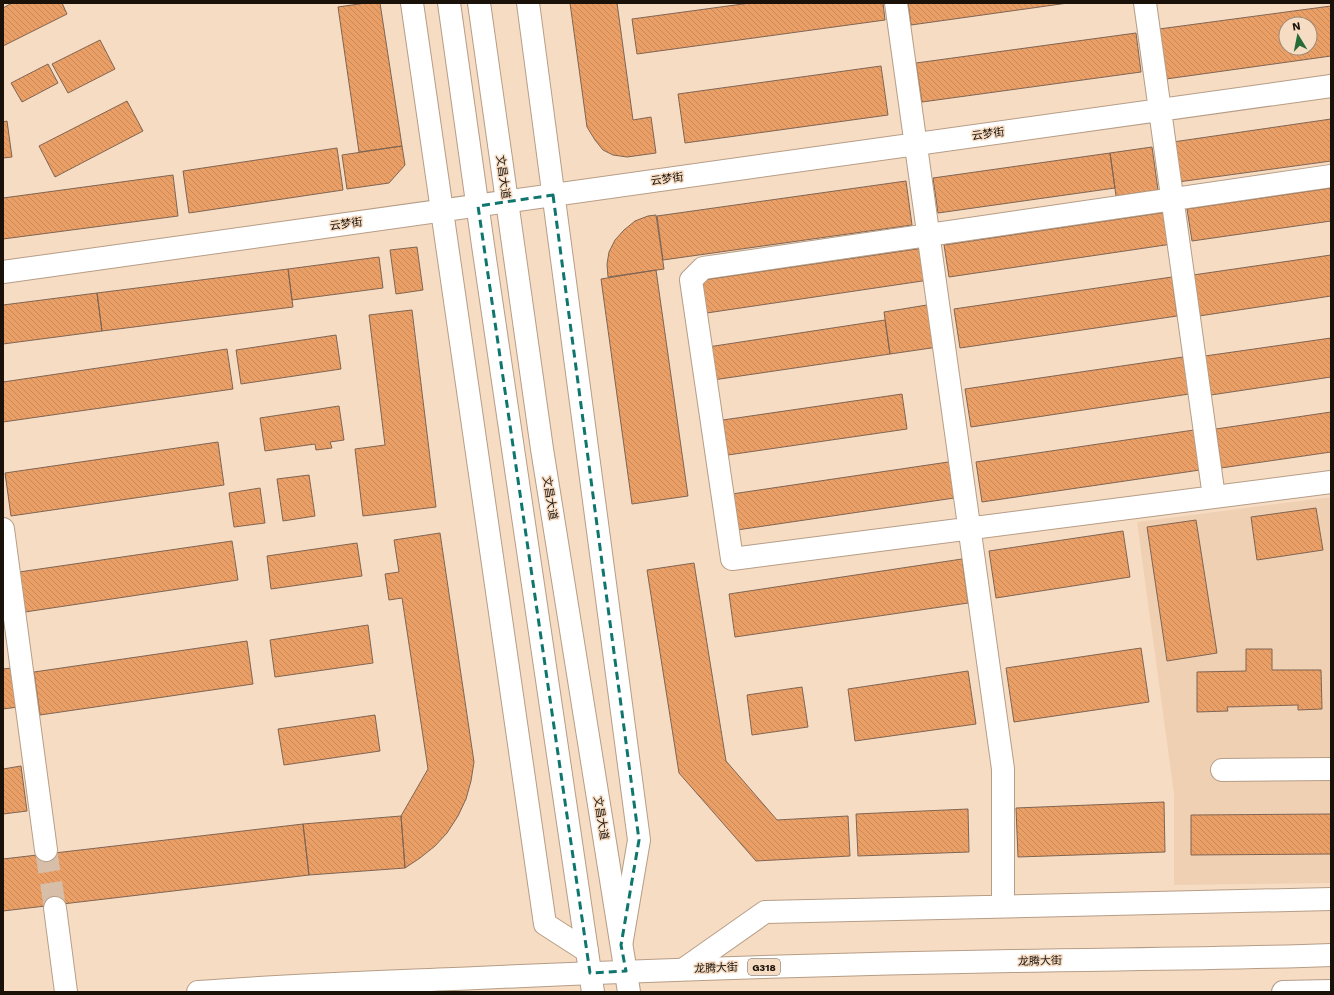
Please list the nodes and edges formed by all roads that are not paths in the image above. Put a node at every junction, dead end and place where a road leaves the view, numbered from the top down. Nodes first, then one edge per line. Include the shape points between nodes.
1 (412, 3) edge
2 (449, 3) edge
3 (479, 3) edge
4 (528, 3) edge
5 (896, 3) edge
6 (1145, 3) edge
7 (1331, 86) edge
8 (1160, 110) junction
9 (917, 144) junction
10 (1331, 176) edge
11 (553, 195) junction
12 (1172, 199) junction
13 (507, 202) junction
14 (478, 206) junction
15 (442, 211) junction
16 (929, 235) junction
17 (3, 272) edge
18 (1331, 482) edge
19 (1214, 497) junction
20 (3, 529) edge
21 (970, 529) junction
22 (1331, 769) edge
23 (1222, 770) dead end
24 (46, 850) tunnel mouth
25 (1331, 899) edge
26 (1003, 906) junction
27 (55, 908) tunnel mouth
28 (621, 945) junction
29 (587, 951) junction
30 (1331, 956) edge
31 (684, 970) junction
32 (592, 982) edge
33 (627, 982) edge
34 (1331, 991) edge
35 (66, 992) edge
36 (198, 992) edge
37 (1282, 992) edge

1 - 15 main road
2 - 14 main road
3 - 13 main road, 文昌大道
4 - 11 main road
5 - 9 main road
6 - 8 main road
7 - 8 main road, 云梦街
8 - 9 main road, 云梦街
8 - 12 main road
9 - 11 main road, 云梦街
9 - 16 main road
10 - 12 main road
11 - 13 main road, 云梦街
11 - 28 main road via 639,840
12 - 16 main road
12 - 19 main road
13 - 14 main road, 云梦街
13 - 28 main road, 文昌大道 via 542,450
14 - 15 main road, 云梦街
14 - 29 main road via 513,461
15 - 17 main road, 云梦街
15 - 29 main road via 545,924
16 - 21 main road
16 - 21 main road via 703,268 691,280 732,560
18 - 19 main road
19 - 21 main road
20 - 24 main road
21 - 26 main road via 1003,768
22 - 23 main road
25 - 26 main road
26 - 31 main road via 764,912
27 - 35 main road
28 - 33 main road, 文昌大道
29 - 32 main road
30 - 31 main road, 龙腾大街 / G318
31 - 33 main road, 龙腾大街 / G318
32 - 33 main road, 龙腾大街 / G318
32 - 36 main road, 龙腾大街 / G318 via 261,988
34 - 37 main road

